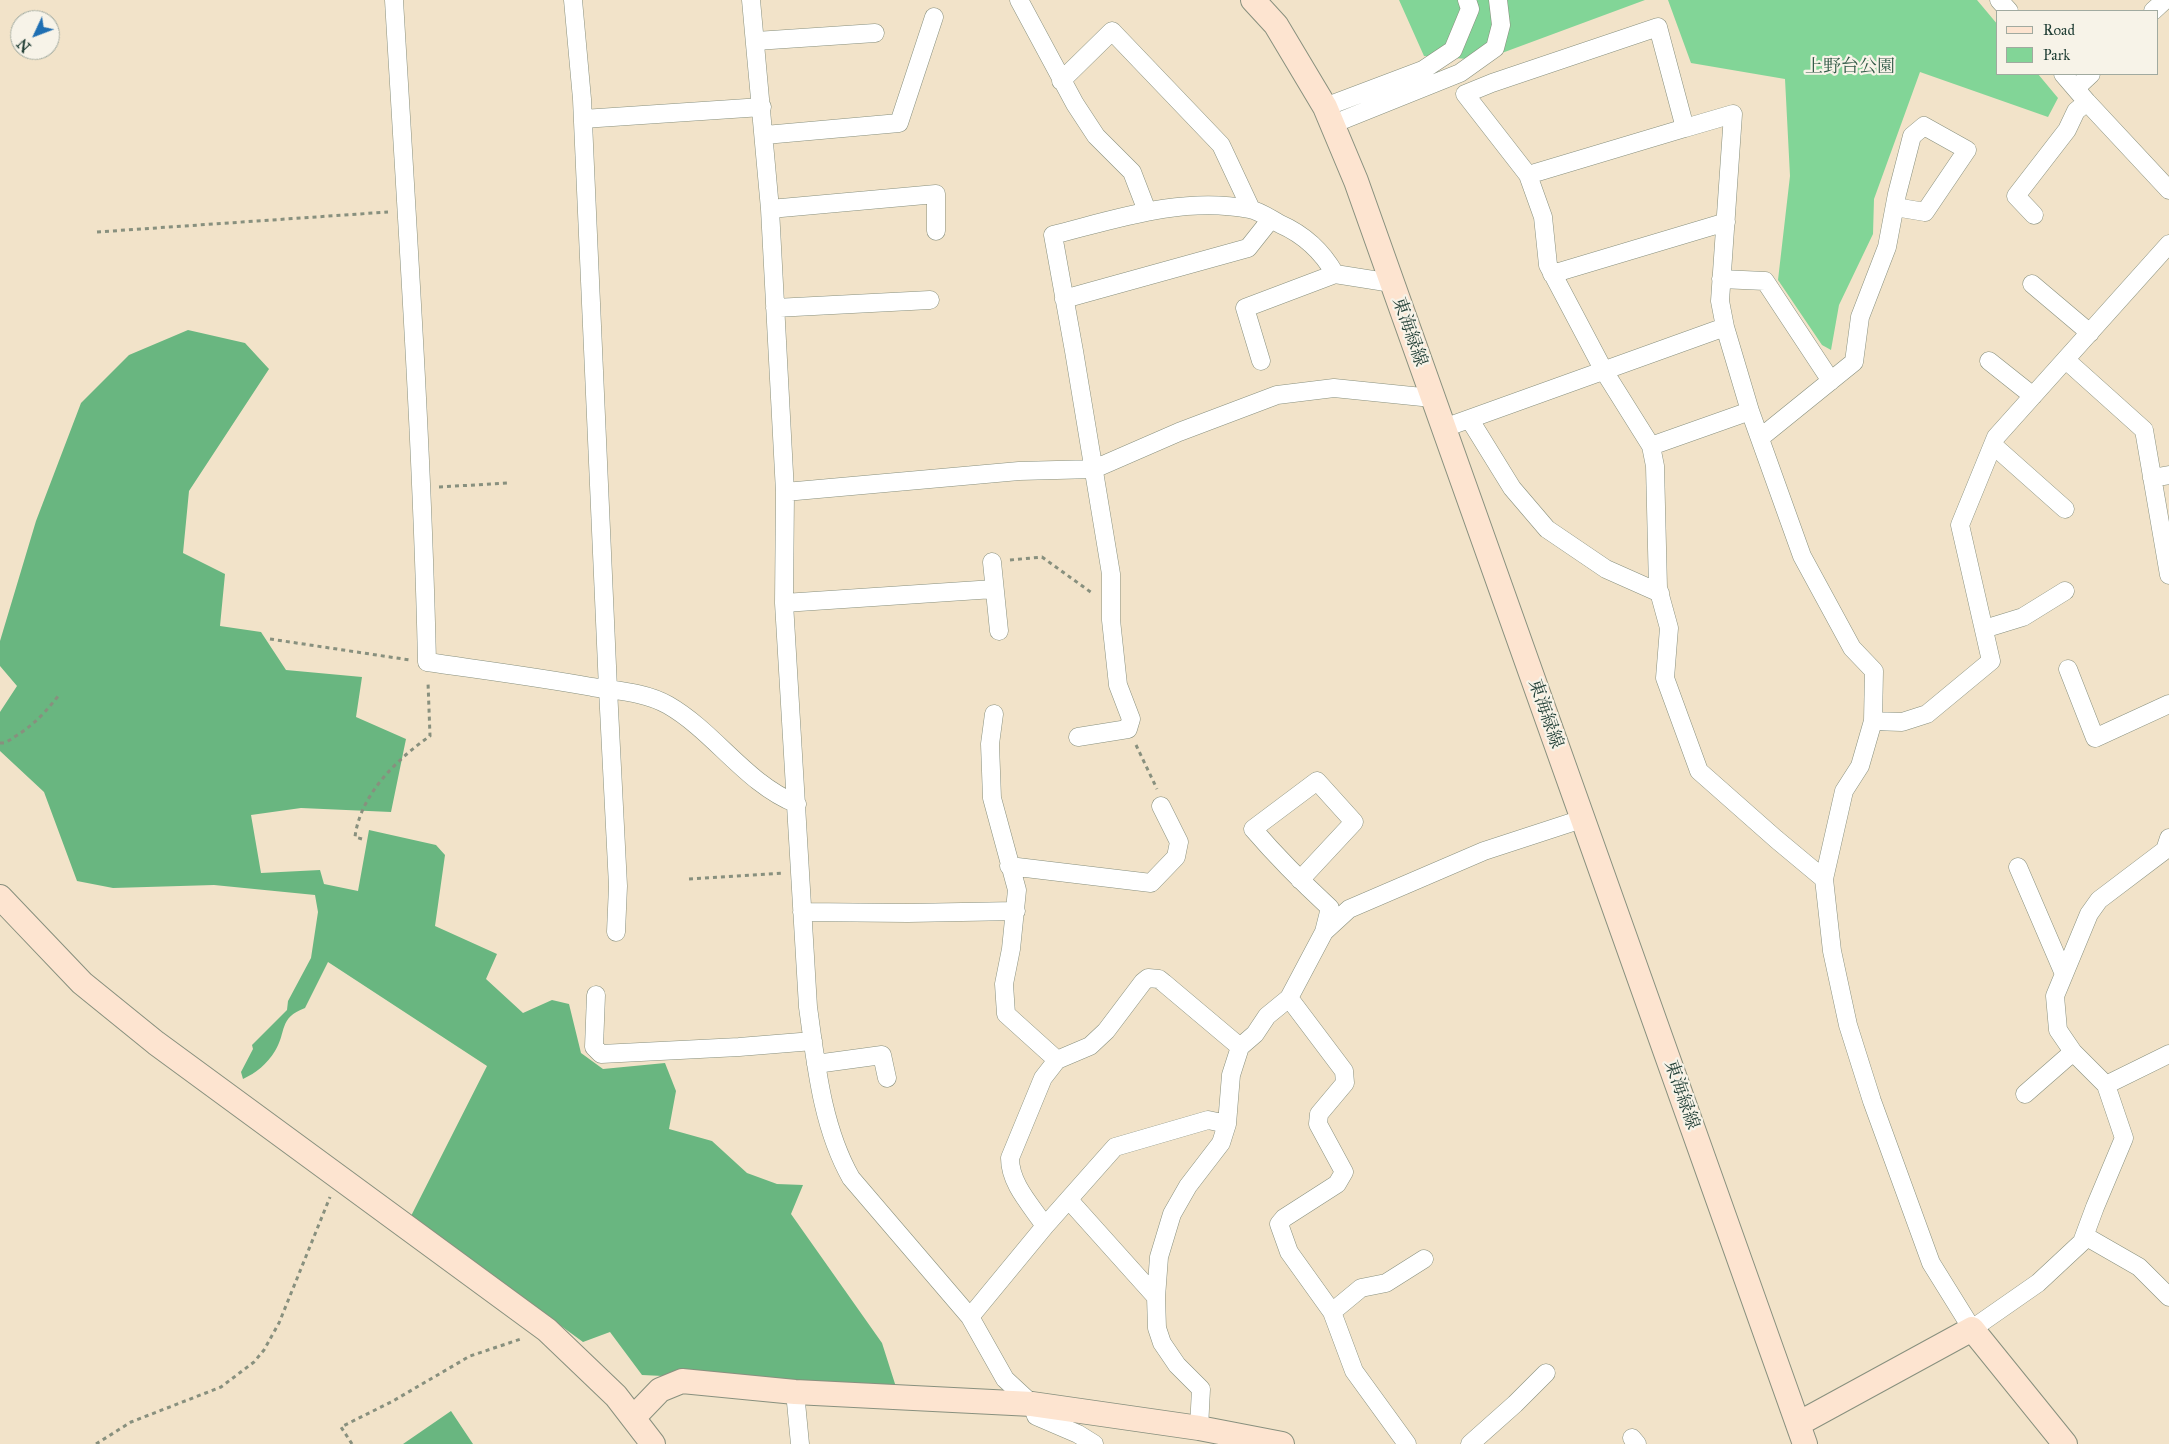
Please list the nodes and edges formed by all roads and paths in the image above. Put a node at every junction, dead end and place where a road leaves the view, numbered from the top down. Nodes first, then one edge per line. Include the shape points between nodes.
1 (394, 0) edge
2 (573, 0) edge
3 (751, 0) edge
4 (1019, 0) edge
5 (1252, 0) edge
6 (1467, 0) edge
7 (1498, 0) edge
8 (1999, 0) edge
9 (2165, 0) edge
10 (2008, 10) edge
11 (2154, 10) edge
12 (934, 16) dead end
13 (875, 33) dead end
14 (756, 41) junction
15 (2064, 75) edge
16 (2091, 75) edge
17 (1061, 81) junction
18 (2082, 95) junction
19 (762, 107) junction
20 (1329, 116) junction
21 (583, 119) junction
22 (1685, 128) junction
23 (765, 135) junction
24 (1528, 175) junction
25 (2169, 190) edge
26 (1895, 207) junction
27 (770, 209) junction
28 (1251, 209) junction
29 (406, 211) junction
30 (1147, 211) junction
31 (2034, 215) dead end
32 (1271, 219) junction
33 (1726, 222) junction
34 (936, 231) dead end
35 (97, 232) dead end
36 (2169, 244) edge
37 (1335, 274) junction
38 (1552, 274) junction
39 (1721, 279) junction
40 (1392, 284) junction
41 (2032, 284) dead end
42 (1064, 298) junction
43 (930, 300) dead end
44 (775, 308) junction
45 (1725, 327) junction
46 (2090, 333) junction
47 (2066, 360) junction
48 (1261, 361) dead end
49 (1989, 361) dead end
50 (1604, 371) junction
51 (1831, 381) junction
52 (2033, 396) junction
53 (1432, 398) junction
54 (1750, 411) junction
55 (1470, 420) junction
56 (1444, 428) junction
57 (1760, 438) junction
58 (1993, 445) junction
59 (1651, 446) junction
60 (1094, 469) junction
61 (2161, 476) edge
62 (508, 483) dead end
63 (420, 488) junction
64 (785, 492) junction
65 (2065, 509) dead end
66 (992, 562) joint
67 (2169, 575) edge
68 (994, 589) junction
69 (2066, 591) dead end
70 (1660, 593) junction
71 (784, 603) junction
72 (1111, 606) junction
73 (1984, 629) junction
74 (999, 631) dead end
75 (270, 639) dead end
76 (427, 662) junction
77 (2068, 669) dead end
78 (608, 689) junction
79 (59, 695) dead end
80 (2169, 704) edge
81 (994, 714) dead end
82 (1873, 721) junction
83 (1128, 729) junction
84 (1078, 737) dead end
85 (0, 744) edge
86 (797, 804) junction
87 (1161, 806) joint
88 (1582, 819) junction
89 (2169, 838) edge
90 (362, 840) dead end
91 (1009, 866) junction
92 (2018, 867) dead end
93 (800, 872) junction
94 (689, 879) dead end
95 (1824, 879) junction
96 (1300, 880) junction
97 (0, 897) edge
98 (1016, 911) junction
99 (802, 912) junction
100 (616, 932) dead end
101 (1324, 932) junction
102 (2064, 974) junction
103 (596, 995) dead end
104 (1288, 998) junction
105 (813, 1041) junction
106 (1240, 1047) junction
107 (2073, 1052) junction
108 (2169, 1054) edge
109 (1057, 1060) junction
110 (816, 1064) junction
111 (887, 1078) dead end
112 (2106, 1085) junction
113 (2025, 1094) dead end
114 (1227, 1124) junction
115 (341, 1179) junction
116 (1069, 1200) junction
117 (1045, 1226) junction
118 (2085, 1236) junction
119 (1424, 1259) dead end
120 (1156, 1297) junction
121 (2169, 1297) edge
122 (1332, 1312) junction
123 (970, 1317) junction
124 (537, 1323) junction
125 (1972, 1329) junction
126 (1546, 1374) dead end
127 (795, 1392) junction
128 (1032, 1404) junction
129 (634, 1417) junction
130 (1199, 1428) junction
131 (1801, 1434) edge
132 (96, 1444) edge
133 (352, 1444) edge
134 (653, 1444) edge
135 (800, 1444) edge
136 (1094, 1444) edge
137 (1282, 1444) edge
138 (1407, 1444) edge
139 (1470, 1444) edge
140 (2065, 1444) edge

1 - 29 street
2 - 21 street
3 - 14 street
4 - 17 street
5 - 20 street, 東海緑線 via 1276,25
6 - 20 street via 1470,9 1453,50 1422,70
7 - 20 street via 1501,25 1495,48 1460,73
8 - 10 street
9 - 11 street
12 - 23 street via 899,123
13 - 14 street
14 - 19 street
15 - 18 street
16 - 18 street
17 - 28 street via 1112,31 1221,145
17 - 30 street via 1096,136 1132,172
18 - 25 street
18 - 31 street via 2067,130 2016,196
19 - 21 street
19 - 23 street
20 - 40 street, 東海緑線
21 - 78 street
22 - 24 street
22 - 24 street via 1658,27 1464,94
22 - 33 street via 1734,114
23 - 27 street
24 - 38 street via 1543,216 1548,265
26 - 26 street via 1912,136 1924,126 1967,150 1925,212
26 - 51 street via 1886,246 1860,317 1854,362
27 - 34 street via 936,194
27 - 44 street
28 - 30 street via 1203,205
28 - 32 street
29 - 35 path
29 - 63 street
30 - 42 street via 1053,235
32 - 37 street via 1297,232 1325,256
32 - 42 street via 1248,248
33 - 38 street
33 - 39 street
36 - 46 street
37 - 40 street
37 - 48 street via 1245,308
38 - 50 street
39 - 45 street via 1720,302
39 - 51 street via 1765,281
40 - 53 street, 東海緑線
41 - 46 street
42 - 60 street
43 - 44 street
44 - 64 street
45 - 50 street
45 - 54 street
46 - 47 street
47 - 52 street
47 - 61 street via 2144,430
49 - 52 street
50 - 55 street
50 - 59 street
51 - 57 street
52 - 58 street via 1996,437
53 - 56 street, 東海緑線
53 - 60 street via 1334,388 1277,395
54 - 57 street
54 - 59 street
55 - 56 street
55 - 70 street via 1512,488 1547,529 1606,569
56 - 88 street, 東海緑線
57 - 82 street via 1802,556 1852,648 1874,671
58 - 65 street
58 - 73 street via 1960,525
59 - 70 street via 1655,466
60 - 64 street via 1019,471
60 - 72 street via 1111,574
61 - 67 street
62 - 63 path
63 - 76 street
64 - 71 street
66 - 68 street
66 - 72 path via 1042,557
68 - 71 street
68 - 74 street
69 - 73 street via 2024,617
70 - 95 street via 1669,628 1665,678 1699,771
71 - 86 street
72 - 83 street via 1118,684 1130,719
73 - 82 street via 1991,661 1928,714 1902,722
75 - 76 path
76 - 78 street
76 - 90 path via 430,736 395,763 378,785 356,827 355,837
77 - 80 street via 2095,738
78 - 86 street via 640,694 691,719 771,790
78 - 100 street via 618,886
79 - 85 path via 42,717
81 - 91 street via 990,744 992,798
82 - 95 street via 1860,766 1844,791
83 - 84 street
83 - 87 path via 1161,797
86 - 93 street
87 - 91 street via 1179,842 1176,858 1151,883
88 - 101 street via 1484,851 1349,908
88 - 131 street, 東海緑線
89 - 102 street via 2165,850 2099,900
91 - 98 street via 1017,890
92 - 102 street
93 - 94 path
93 - 99 street
95 - 125 street via 1832,951 1848,1025 1872,1102 1932,1262
96 - 96 street via 1253,829 1317,781 1354,822
96 - 101 street via 1330,908
97 - 115 street via 82,983 156,1043
98 - 99 street
98 - 109 street via 1004,984 1006,1014
99 - 105 street
101 - 104 street
102 - 107 street via 2055,996 2055,1013 2058,1030
103 - 105 street via 594,1047 601,1054
104 - 106 street
104 - 122 street via 1344,1071 1345,1083 1318,1114 1318,1124 1344,1172 1337,1184 1279,1224 1289,1252
105 - 110 street
106 - 109 street via 1164,982 1148,978 1090,1046
106 - 114 street via 1231,1075
107 - 112 street
107 - 113 street
108 - 112 street
109 - 117 street via 1043,1078 1010,1158 1010,1170 1016,1184
110 - 111 street via 882,1055
110 - 123 street via 839,1157 851,1178
112 - 118 street via 2124,1138
114 - 116 street via 1208,1120 1115,1148
114 - 120 street via 1221,1143 1188,1186 1172,1214 1159,1257
115 - 124 street
115 - 132 path via 331,1195 279,1323 254,1362 221,1387 131,1422
116 - 117 street
116 - 120 street
117 - 123 street
118 - 121 street via 2139,1267
118 - 125 street via 2038,1283
119 - 122 street via 1386,1283 1361,1288
120 - 130 street via 1157,1328 1162,1343 1201,1389
122 - 138 street via 1354,1371
123 - 128 street via 1005,1379
124 - 129 street via 616,1396
124 - 133 path via 523,1338 470,1356 394,1401 341,1427
125 - 131 street
125 - 140 street
126 - 139 street
127 - 128 street
127 - 129 street via 682,1381 660,1390
127 - 135 street
128 - 130 street
128 - 136 street via 1036,1416
129 - 134 street
130 - 137 street

